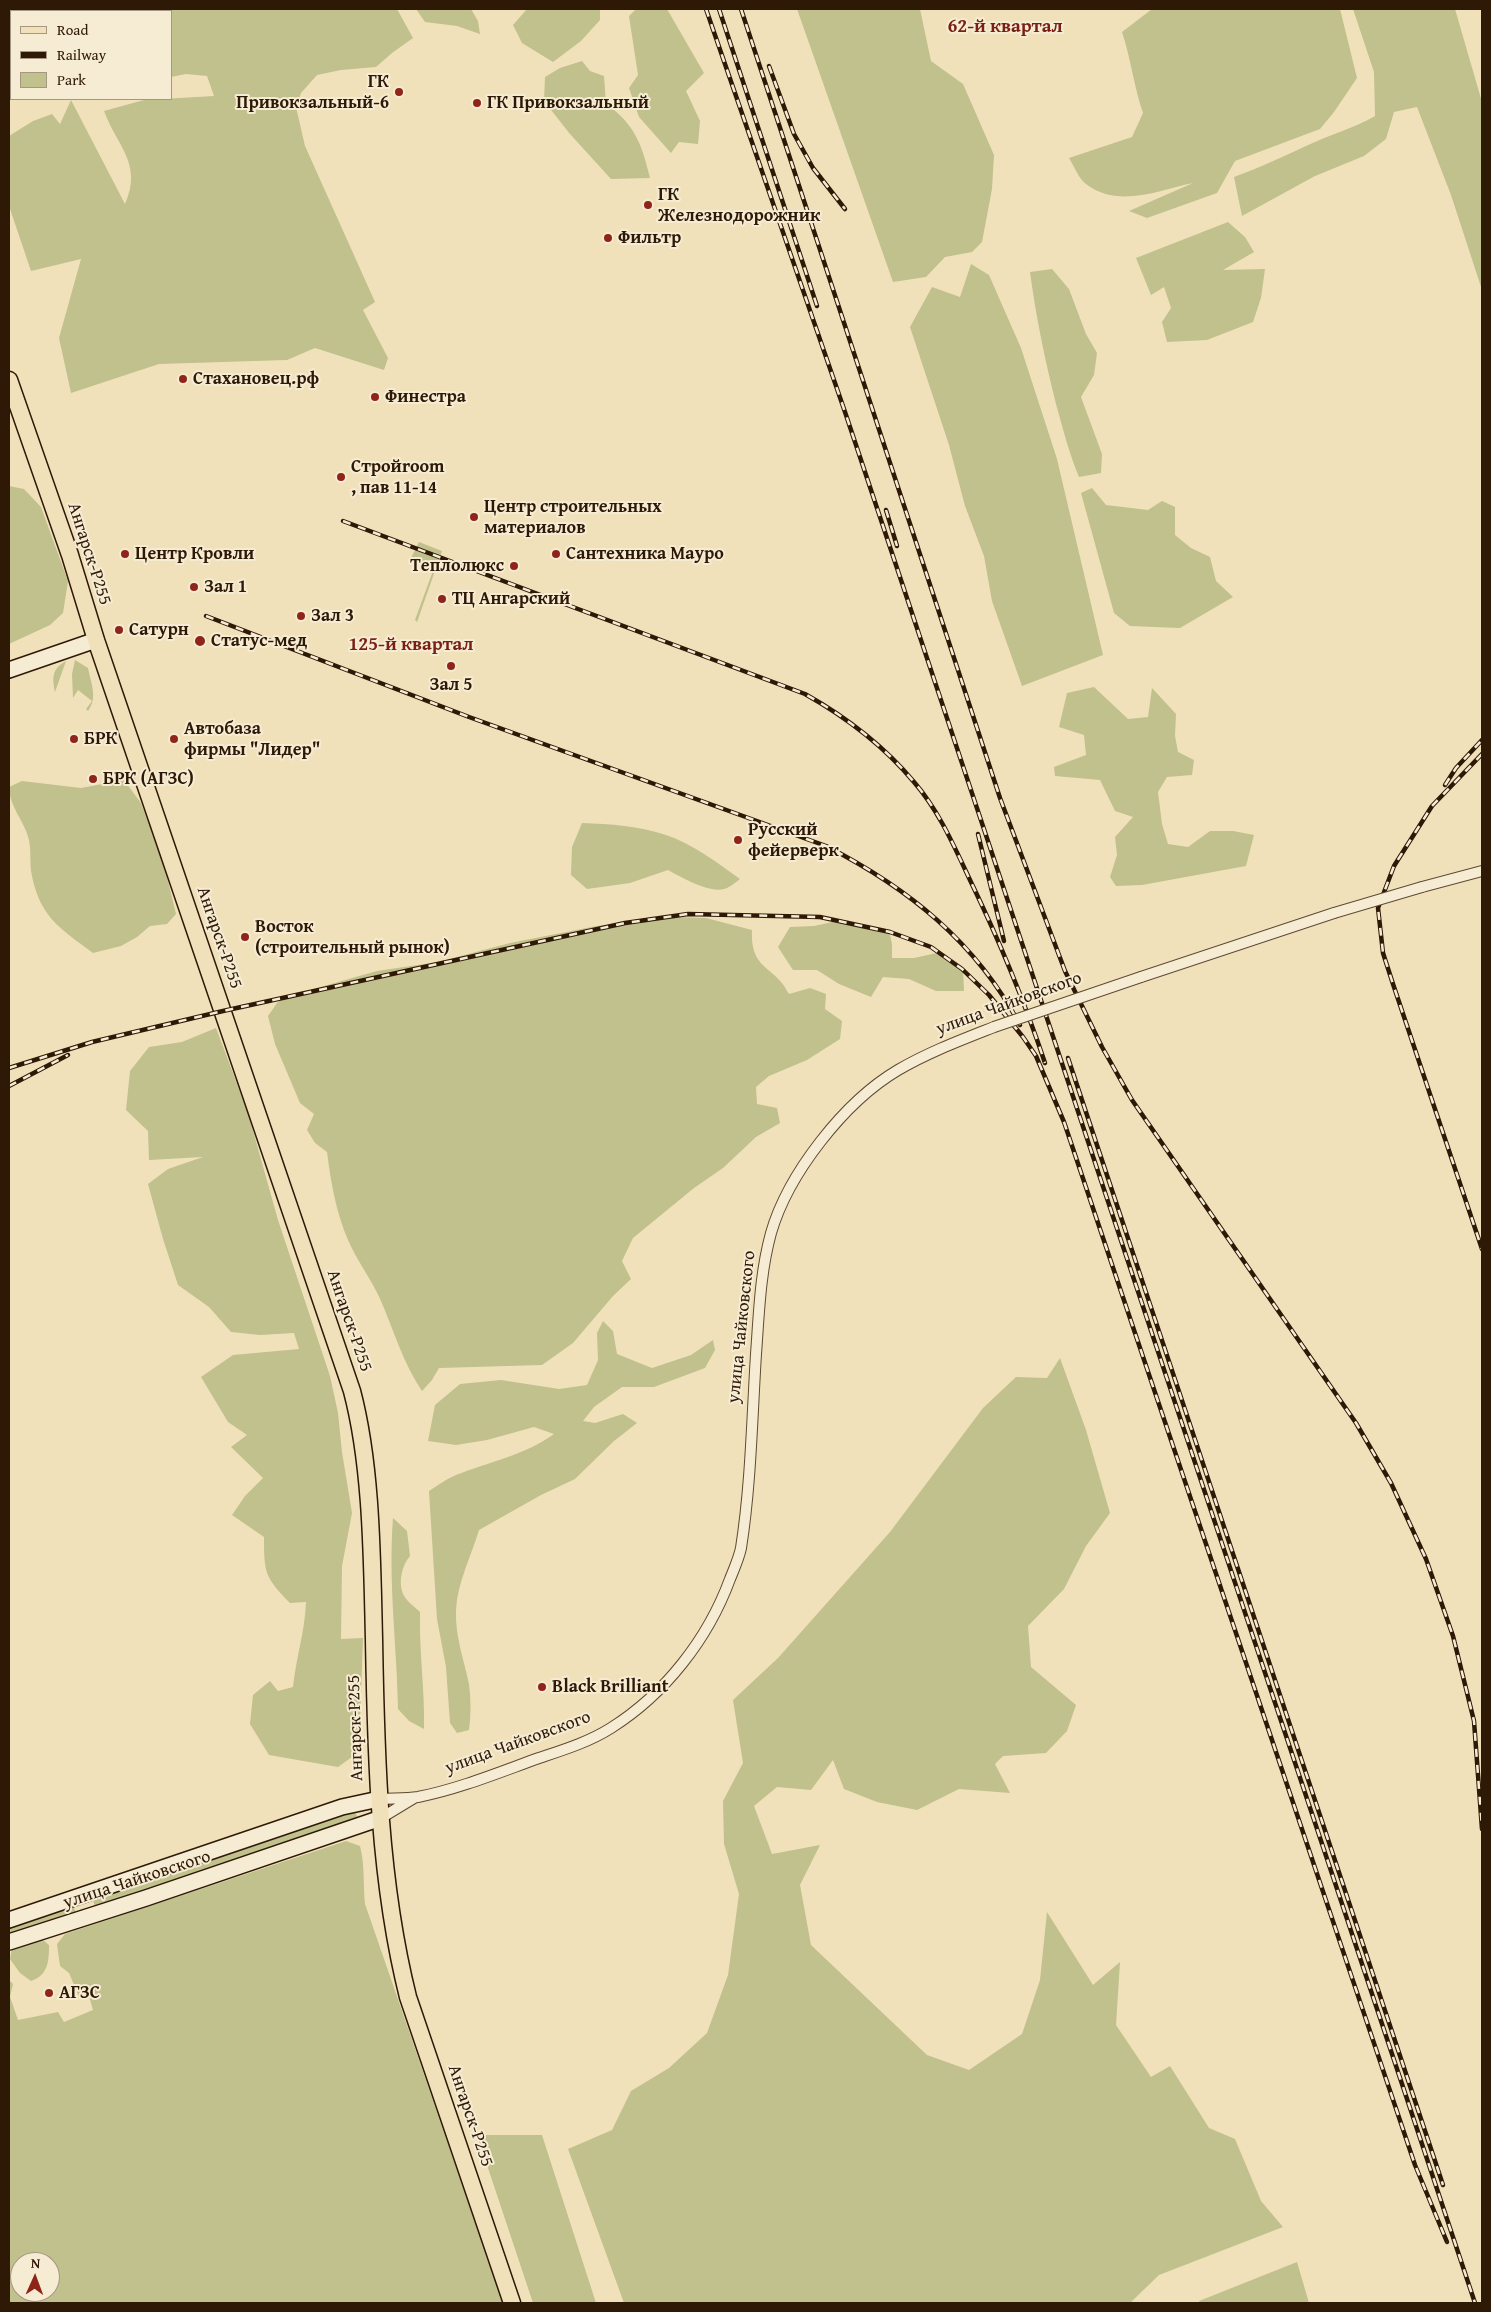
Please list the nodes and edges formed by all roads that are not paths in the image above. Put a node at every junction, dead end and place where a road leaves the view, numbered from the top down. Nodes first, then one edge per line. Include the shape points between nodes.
1 (9, 380) edge
2 (96, 640) junction
3 (9, 670) edge
4 (1482, 871) edge
5 (415, 1797) junction
6 (379, 1799) junction
7 (381, 1818) junction
8 (9, 1920) edge
9 (9, 1942) edge
10 (512, 2303) edge

1 - 2 main road, Ангарск-Р255
2 - 3 main road
2 - 6 main road, Ангарск-Р255 via 359,1417 373,1594
4 - 5 street, улица Чайковского, bridge via 1334,914 994,1027 937,1049 895,1072 855,1104 817,1144 788,1191 771,1232 762,1278 740,1550 725,1594 712,1619 685,1661 641,1705 607,1730 563,1750
5 - 6 street, улица Чайковского
5 - 7 street, улица Чайковского
6 - 7 main road, Ангарск-Р255
6 - 8 main road, улица Чайковского via 342,1807
7 - 9 main road, улица Чайковского
7 - 10 main road, Ангарск-Р255 via 397,1955 408,1997

